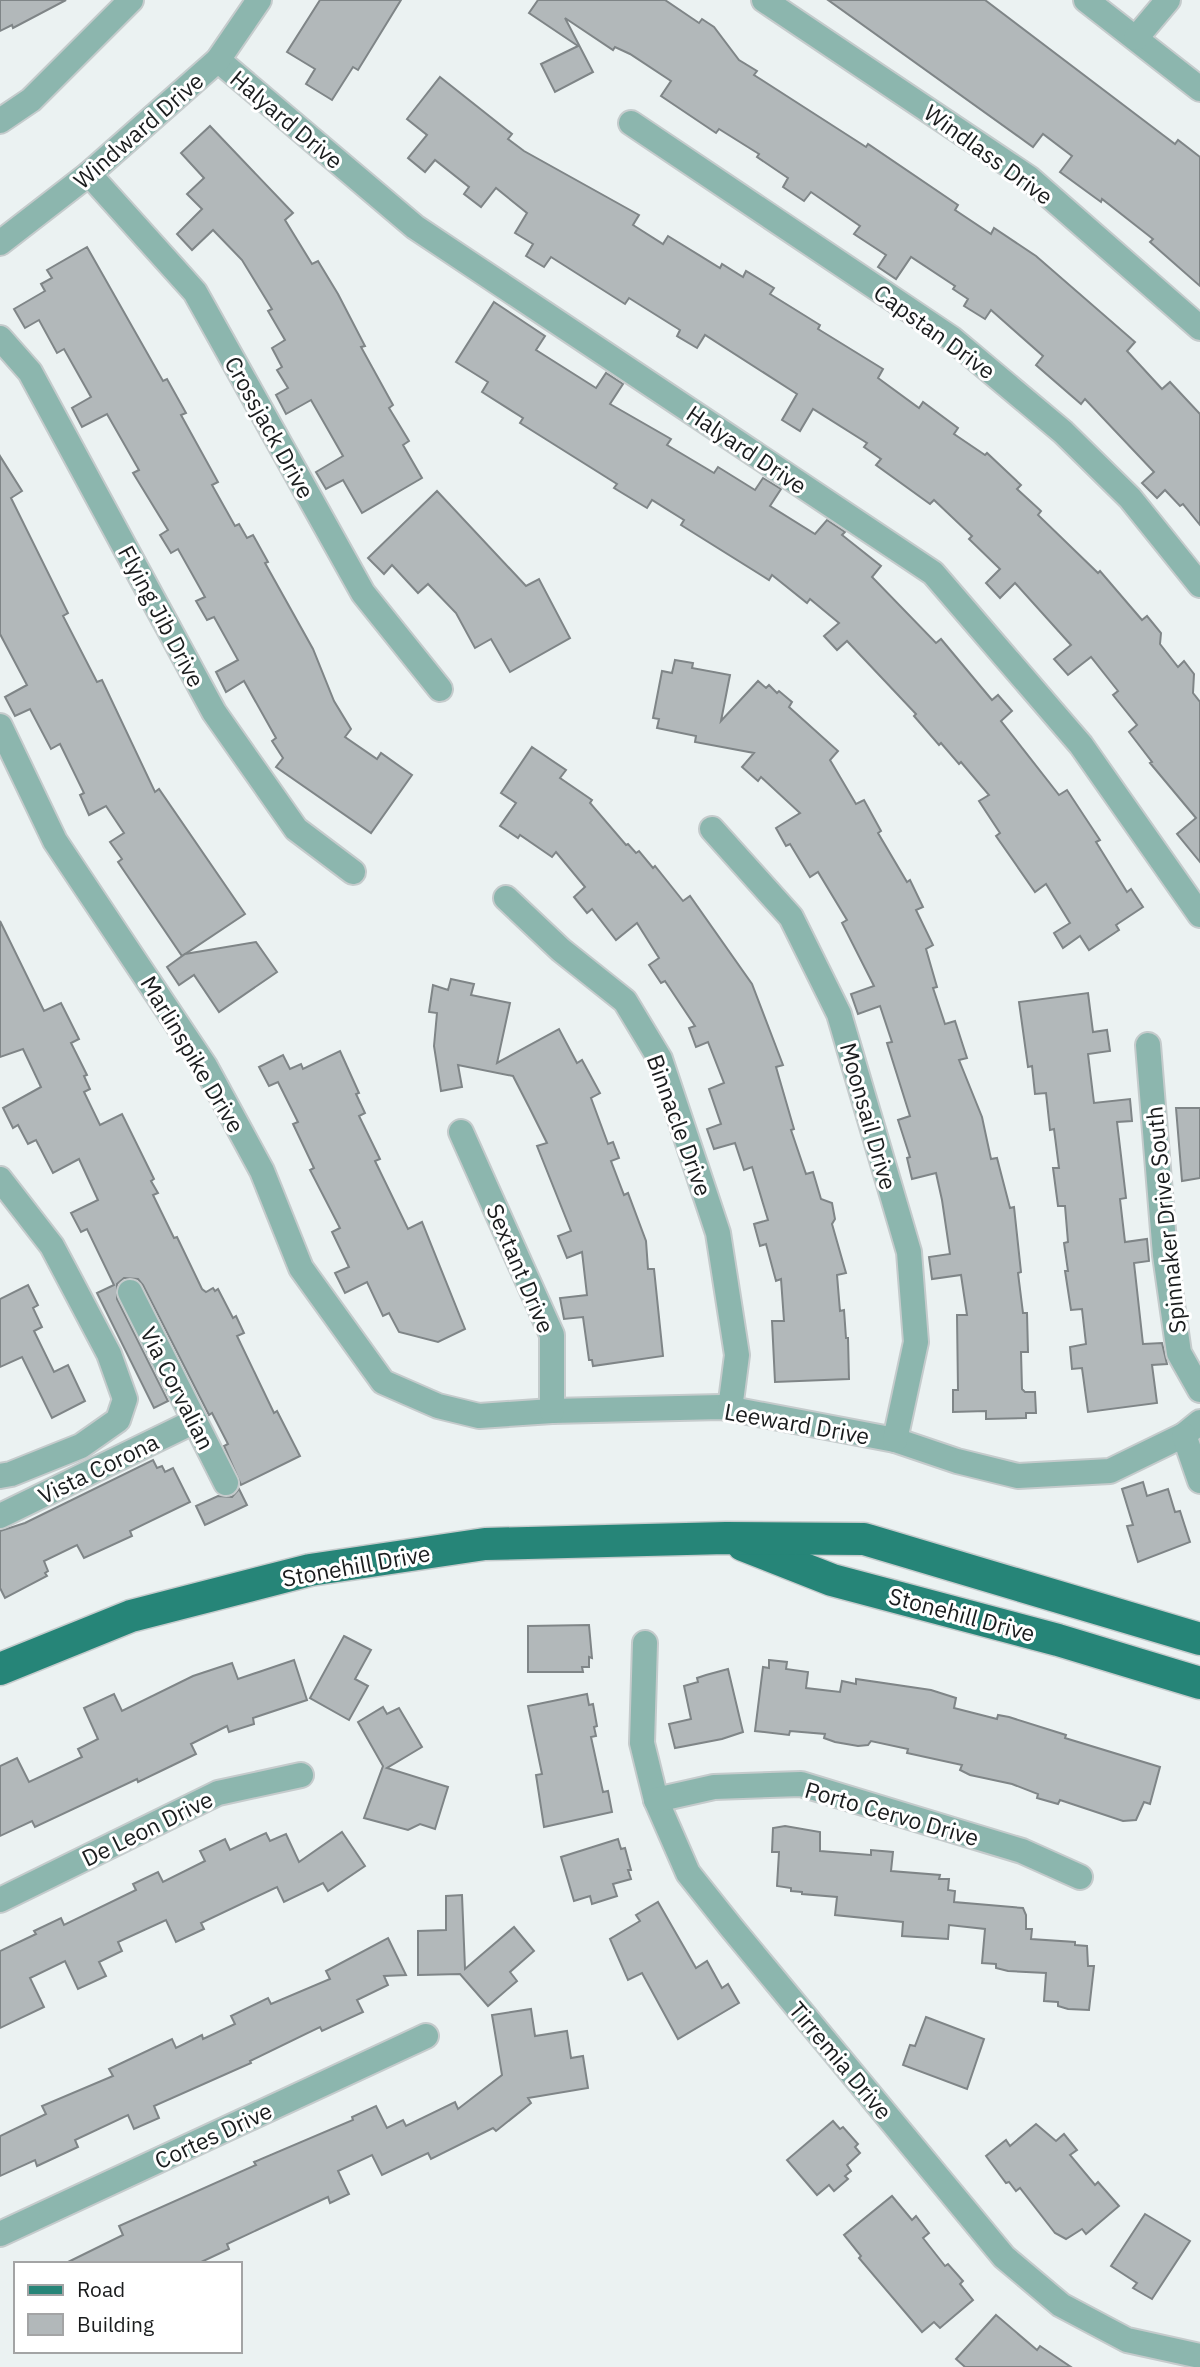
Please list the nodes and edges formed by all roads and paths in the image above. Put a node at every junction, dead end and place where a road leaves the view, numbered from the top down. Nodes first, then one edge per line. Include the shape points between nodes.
1 (131, 0) edge
2 (259, 0) edge
3 (764, 0) edge
4 (1086, 0) edge
5 (1168, 0) edge
6 (1136, 38) junction
7 (218, 60) junction
8 (1200, 89) edge
9 (0, 121) edge
10 (631, 123) dead end
11 (89, 174) junction
12 (0, 243) edge
13 (1200, 328) edge
14 (0, 338) edge
15 (1200, 585) edge
16 (440, 689) dead end
17 (0, 726) edge
18 (712, 829) dead end
19 (353, 872) dead end
20 (506, 898) dead end
21 (1200, 915) edge
22 (1148, 1045) dead end
23 (461, 1132) dead end
24 (0, 1179) edge
25 (130, 1292) dead end
26 (383, 1382) joint
27 (1200, 1390) edge
28 (730, 1409) junction
29 (552, 1411) junction
30 (195, 1421) junction
31 (1192, 1429) edge
32 (895, 1440) junction
33 (81, 1446) junction
34 (93, 1470) junction
35 (0, 1476) edge
36 (1200, 1481) edge
37 (226, 1483) dead end
38 (0, 1516) edge
39 (726, 1538) junction
40 (1200, 1639) edge
41 (645, 1643) dead end
42 (0, 1669) edge
43 (1200, 1684) edge
44 (301, 1774) dead end
45 (656, 1800) junction
46 (1080, 1877) dead end
47 (0, 1899) edge
48 (426, 2036) dead end
49 (0, 2234) edge
50 (1200, 2356) edge

1 - 9 street via 31,100
2 - 7 street, Windward Drive
3 - 13 street, Windlass Drive via 1029,178
4 - 6 street
5 - 6 street
6 - 8 street
7 - 11 street, Windward Drive
7 - 21 street, Halyard Drive via 415,227 933,573 1081,745
10 - 15 street, Capstan Drive via 951,338 1063,432 1121,489
11 - 12 street, Windward Drive
11 - 16 street, Crossjack Drive via 195,292 363,593
14 - 19 street, Flying Jib Drive via 30,372 214,712 296,829
17 - 26 street, Marlinspike Drive via 55,841 205,1066 262,1171 300,1268
18 - 32 street, Moonsail Drive via 791,917 843,1028 909,1252 916,1342
20 - 28 street, Binnacle Drive via 625,1001 660,1059 718,1233 737,1355
22 - 27 street, Spinnaker Drive South via 1165,1255 1177,1341
23 - 29 street, Sextant Drive via 552,1335
24 - 33 street via 52,1247 109,1354 125,1399 118,1420
25 - 30 street, Via Corvalian
26 - 29 street, Leeward Drive via 438,1406 479,1416
28 - 29 street, Leeward Drive
28 - 32 street, Leeward Drive
30 - 34 street, Vista Corona
30 - 37 street, Via Corvalian
31 - 32 street, Leeward Drive via 1110,1471 1018,1476
31 - 36 street
33 - 34 street
33 - 35 street
34 - 38 street, Vista Corona
39 - 40 main road, Stonehill Drive via 864,1539
39 - 42 main road, Stonehill Drive via 485,1544 310,1570 131,1616
39 - 43 main road, Stonehill Drive via 832,1580 1058,1640
41 - 45 street, Tirremia Drive via 642,1743
44 - 47 street, De Leon Drive via 218,1793
45 - 46 street, Porto Cervo Drive via 714,1787 801,1784 1022,1851
45 - 50 street, Tirremia Drive via 688,1873 1004,2257 1061,2305 1127,2340
48 - 49 street, Cortes Drive

